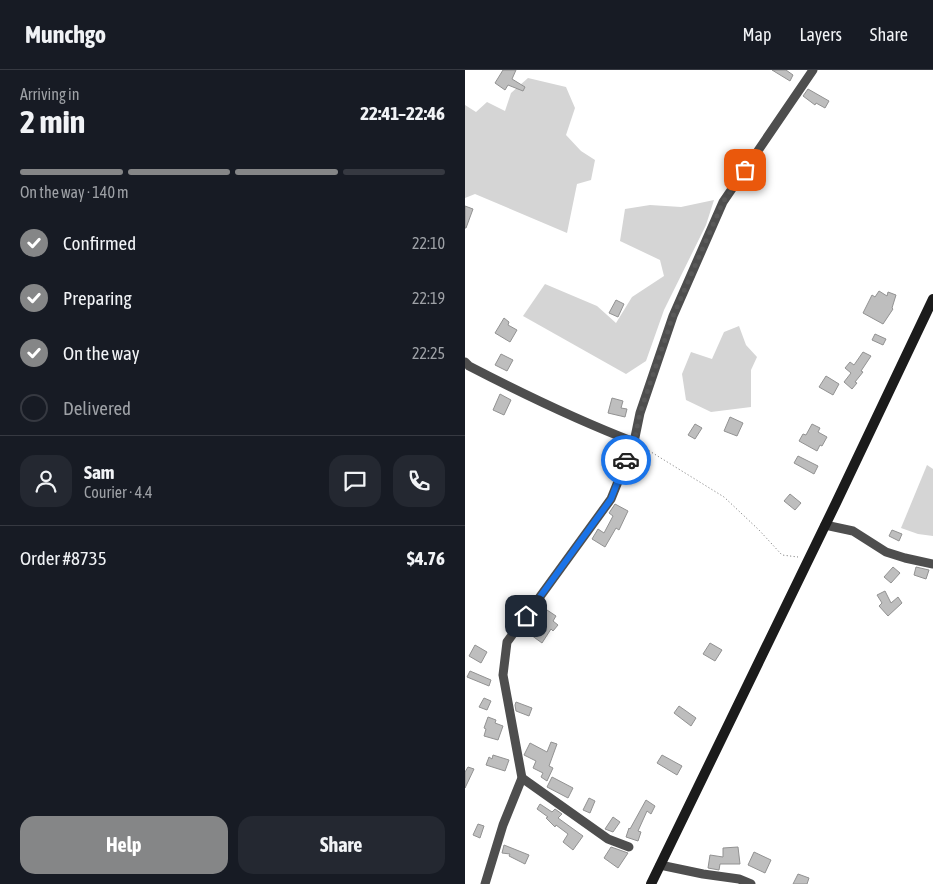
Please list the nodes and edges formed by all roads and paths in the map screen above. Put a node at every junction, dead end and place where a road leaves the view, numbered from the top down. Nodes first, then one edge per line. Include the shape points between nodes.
1 (813, 70) edge
2 (933, 299) edge
3 (465, 362) edge
4 (634, 442) junction
5 (825, 525) junction
6 (809, 558) junction
7 (933, 564) edge
8 (522, 778) junction
9 (629, 847) dead end
10 (660, 865) junction
11 (485, 884) edge
12 (651, 884) edge
13 (751, 884) edge

1 - 4 street via 723,202 673,316 640,413
2 - 5 main road
3 - 4 street via 519,392
4 - 6 path via 725,497 782,554
4 - 8 street via 611,499 507,642 503,675
5 - 6 main road
5 - 7 street via 853,531 886,552
6 - 10 main road
8 - 9 street via 608,839
8 - 11 street
10 - 12 main road
10 - 13 street

